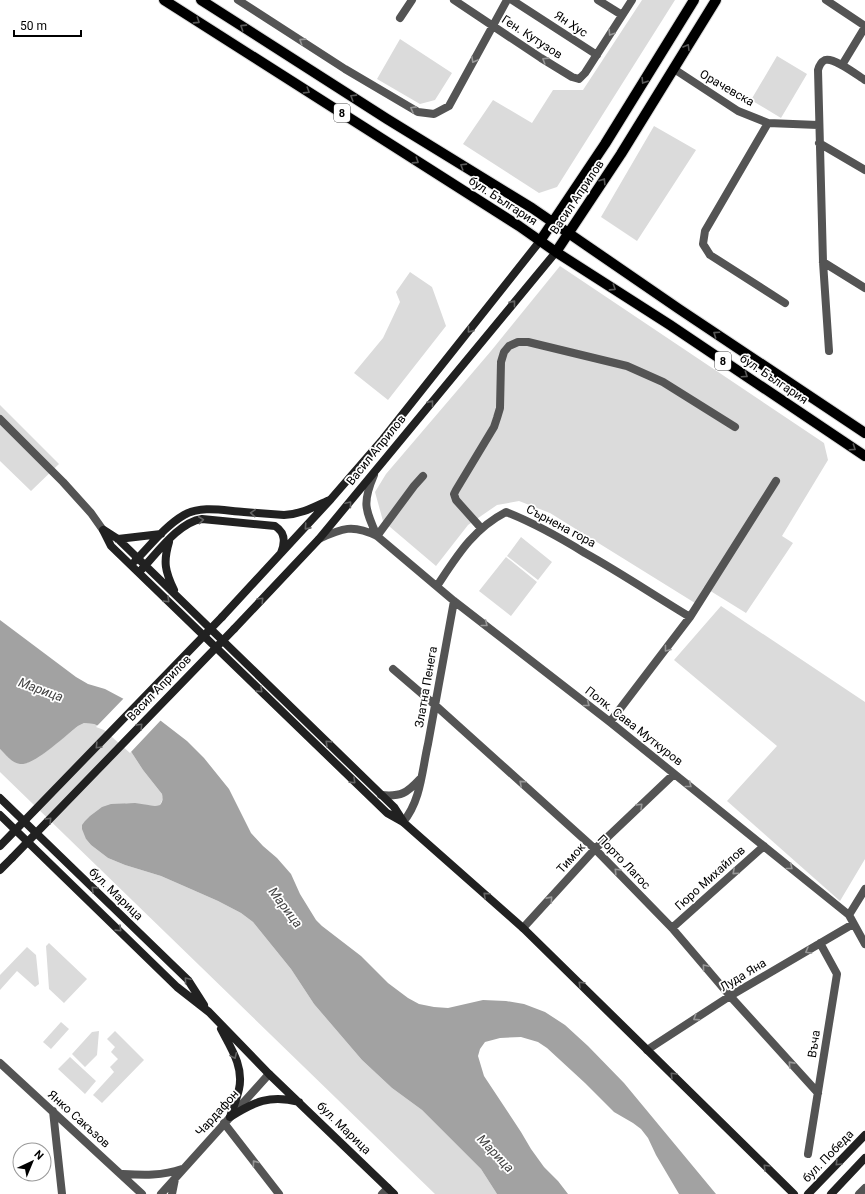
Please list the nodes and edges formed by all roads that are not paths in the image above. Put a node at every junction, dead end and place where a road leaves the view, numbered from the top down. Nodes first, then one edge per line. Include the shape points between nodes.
1 (201, 0) edge
2 (238, 0) edge
3 (412, 0) edge
4 (454, 0) edge
5 (507, 0) edge
6 (512, 0) edge
7 (598, 0) edge
8 (632, 0) edge
9 (694, 0) edge
10 (716, 0) edge
11 (826, 0) edge
12 (170, 2) edge
13 (622, 15) junction
14 (400, 18) dead end
15 (493, 26) junction
16 (865, 26) edge
17 (597, 55) junction
18 (842, 66) junction
19 (674, 69) junction
20 (865, 80) edge
21 (768, 123) junction
22 (818, 125) junction
23 (819, 143) junction
24 (865, 170) edge
25 (553, 222) junction
26 (569, 233) junction
27 (540, 241) junction
28 (556, 252) junction
29 (823, 262) junction
30 (865, 288) edge
31 (785, 303) dead end
32 (829, 351) dead end
33 (0, 419) edge
34 (735, 427) dead end
35 (865, 433) edge
36 (865, 456) edge
37 (374, 474) junction
38 (423, 476) dead end
39 (776, 481) dead end
40 (331, 499) junction
41 (481, 528) junction
42 (103, 530) junction
43 (161, 534) junction
44 (377, 536) junction
45 (118, 539) junction
46 (319, 539) junction
47 (170, 540) junction
48 (279, 557) junction
49 (138, 558) junction
50 (131, 565) junction
51 (145, 565) junction
52 (139, 572) junction
53 (437, 586) junction
54 (177, 596) junction
55 (454, 601) junction
56 (690, 617) junction
57 (393, 669) dead end
58 (436, 705) junction
59 (610, 722) junction
60 (674, 774) junction
61 (421, 778) junction
62 (381, 794) junction
63 (0, 798) edge
64 (0, 814) edge
65 (403, 822) junction
66 (0, 846) edge
67 (764, 846) junction
68 (595, 849) junction
69 (0, 870) edge
70 (865, 888) edge
71 (849, 915) junction
72 (854, 924) junction
73 (523, 928) junction
74 (672, 928) junction
75 (820, 943) junction
76 (865, 944) edge
77 (730, 996) junction
78 (209, 1012) junction
79 (217, 1021) junction
80 (647, 1050) junction
81 (0, 1064) edge
82 (269, 1074) junction
83 (818, 1093) junction
84 (299, 1102) junction
85 (53, 1112) junction
86 (227, 1120) junction
87 (865, 1135) edge
88 (808, 1154) dead end
89 (865, 1158) edge
90 (183, 1169) junction
91 (122, 1174) junction
92 (175, 1178) junction
93 (865, 1188) edge
94 (388, 1192) edge
95 (62, 1194) edge
96 (142, 1194) edge
97 (161, 1194) edge
98 (172, 1194) edge
99 (279, 1194) edge
100 (794, 1194) edge
101 (808, 1194) edge
102 (831, 1194) edge
103 (859, 1194) edge

25 -> 1 main road, бул. България / 8
15 -> 2 street via 449,106 434,114 418,112 345,69
3 - 14 street
4 - 15 street, Ген. Кутузов
5 - 15 street
6 - 17 street, Ян Хус
7 - 13 street
8 - 13 street
9 -> 25 main road, Васил Априлов via 605,144
19 -> 10 main road, Васил Априлов
11 - 16 street
12 -> 27 main road, бул. България / 8
13 -> 17 street
17 -> 15 street, Ген. Кутузов via 579,79
16 - 18 street
18 - 20 street
18 - 22 street via 833,60 826,60 820,64
19 - 21 street, Орачевска via 738,111
26 -> 19 main road, Васил Априлов
21 - 22 street, Орачевска
21 - 31 street via 705,231 703,244 710,255
22 - 23 street
23 - 24 street
23 - 29 street
25 - 26 main road, бул. България / 8
25 - 27 main road, Васил Априлов
26 - 28 main road, Васил Априлов
35 -> 26 main road, бул. България / 8
27 - 28 main road, бул. България / 8
27 -> 40 street, Васил Априлов via 387,434
28 -> 36 main road, бул. България / 8
37 -> 28 street, Васил Априлов
29 - 30 street
29 - 32 street
33 - 42 street via 63,482
34 - 41 street via 663,382 627,366 528,342 518,342 509,346 501,362 500,408 494,427 454,494 456,500
37 - 44 street via 365,505
46 -> 37 street, Васил Априлов
38 - 44 street
39 - 56 street
40 -> 43 street via 304,512 284,515 199,510 184,516
40 -> 48 street, Васил Априлов
41 - 53 street, Сърнена гора via 470,539
41 - 56 street, Сърнена гора via 506,512 525,519
42 - 45 street
42 - 50 street via 111,546
43 - 45 street
43 - 49 street
44 - 46 street via 354,528 337,531
44 - 53 street, Полк. Сава Муткуров
45 - 49 street
69 -> 46 street, Васил Априлов, bridge
47 -> 48 street via 184,526 197,520 273,525 279,528 284,537
47 - 51 street
47 - 54 street via 164,560 165,568
48 -> 66 street, Васил Априлов, bridge
49 - 50 street
49 - 51 street
50 - 52 street
51 - 52 street
51 - 54 street
52 -> 65 street via 387,813
53 - 55 street, Полк. Сава Муткуров
62 -> 54 street
55 - 58 street, Златна Пенега
55 -> 59 street, Полк. Сава Муткуров
56 -> 59 street
57 - 58 street, Порто Лагос
58 - 61 street, Златна Пенега
68 -> 58 street, Порто Лагос
59 - 60 street, Полк. Сава Муткуров
60 -> 67 street, Полк. Сава Муткуров
68 -> 60 street, Тимок
61 - 62 street via 405,793 392,796
61 - 65 street, Златна Пенега via 414,805
62 - 65 street via 394,807
78 -> 63 street, бул. Марица via 188,980
64 -> 78 street, бул. Марица via 178,987
73 -> 65 street
67 -> 71 street, Полк. Сава Муткуров
67 -> 74 street, Гюро Михайлов
73 -> 68 street, Тимок
74 -> 68 street, Порто Лагос
70 - 71 street
71 - 72 street, Полк. Сава Муткуров
72 - 75 street, Луда Яна
72 - 76 street, Полк. Сава Муткуров
80 -> 73 street
77 -> 74 street, Порто Лагос
75 -> 77 street, Луда Яна
75 - 83 street, Въча via 837,974
77 -> 80 street, Луда Яна
83 -> 77 street, Порто Лагос
78 - 79 street, бул. Марица
79 - 82 street, бул. Марица
79 -> 86 street via 239,1069 239,1088
100 -> 80 street
81 - 85 street, Янко Сакъзов
82 - 84 street, бул. Марица
82 - 86 street, Чардафон
83 - 88 street, Въча
84 - 86 street via 272,1098 251,1104
84 - 94 street, бул. Марица
85 - 91 street, Янко Сакъзов
85 - 95 street
86 - 90 street, Чардафон
99 -> 86 street
87 -> 101 street, бул. Победа
89 - 102 street
90 - 91 street via 150,1176
90 - 92 street, Чардафон
91 - 96 street, Янко Сакъзов
92 - 97 street, Чардафон
92 - 98 street
93 - 103 street

